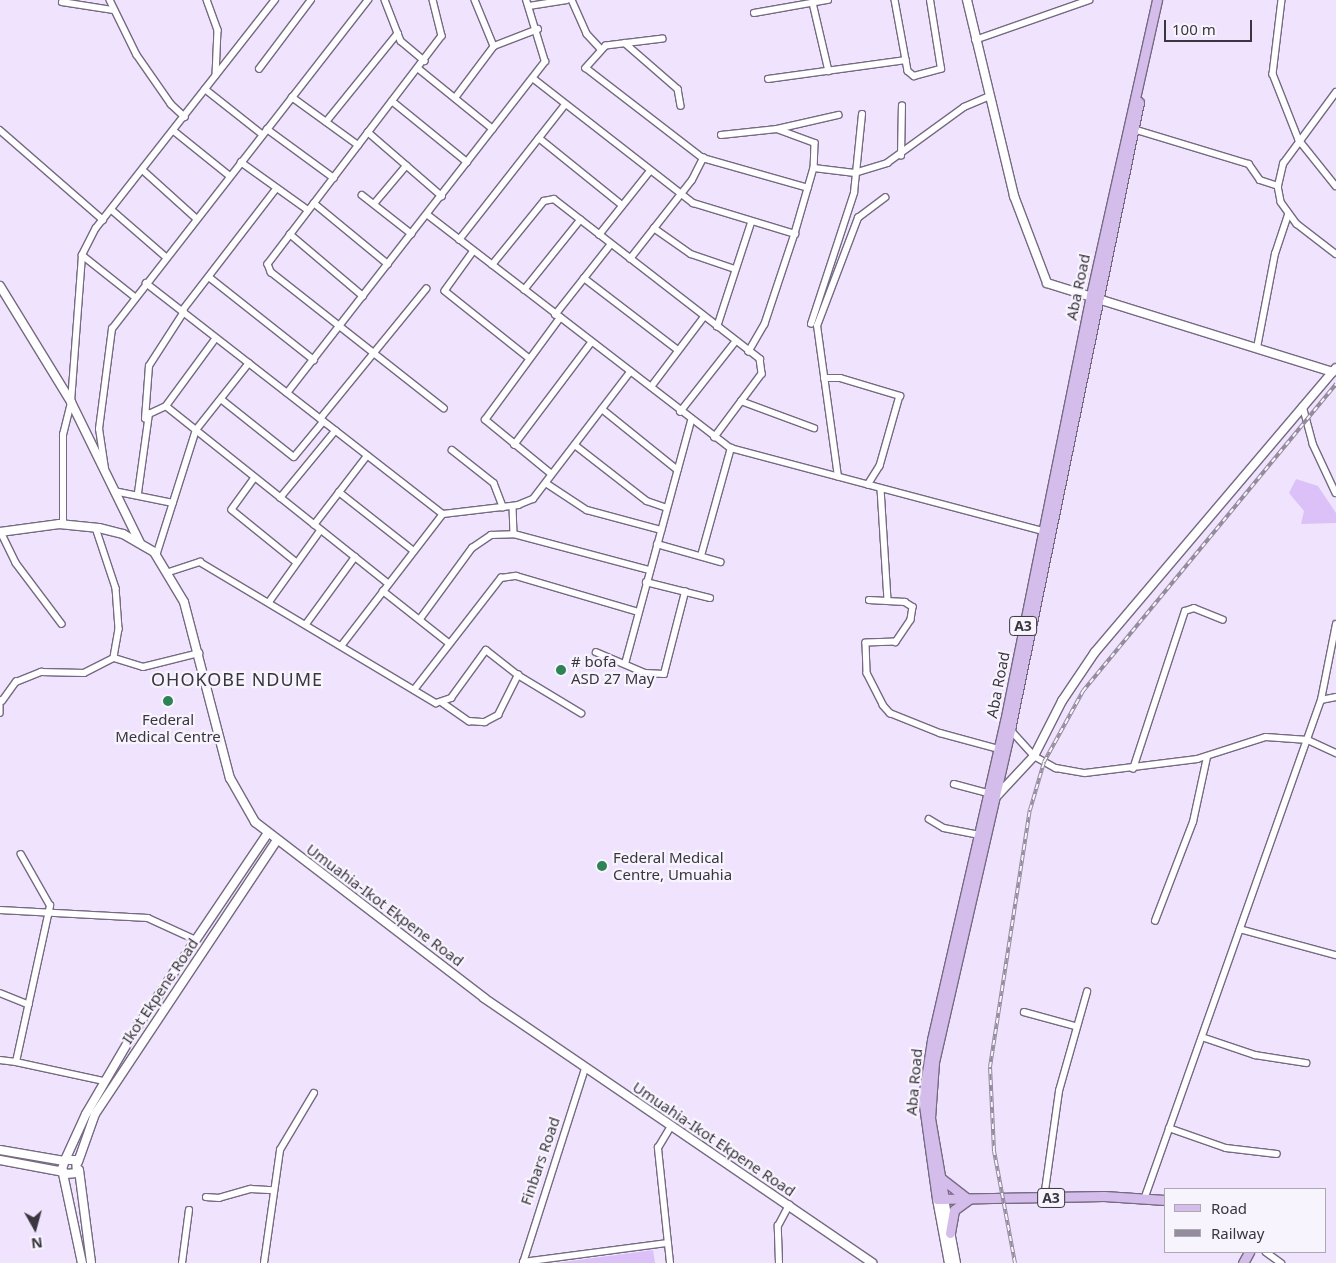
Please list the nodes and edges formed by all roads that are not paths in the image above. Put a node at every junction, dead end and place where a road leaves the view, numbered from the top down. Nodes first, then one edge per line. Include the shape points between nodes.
1 (110, 0) edge
2 (207, 0) edge
3 (275, 0) edge
4 (311, 0) edge
5 (368, 0) edge
6 (385, 0) edge
7 (433, 0) edge
8 (475, 0) edge
9 (567, 0) edge
10 (572, 0) edge
11 (828, 0) edge
12 (895, 0) edge
13 (930, 0) edge
14 (967, 0) edge
15 (1089, 0) edge
16 (1282, 0) edge
17 (1158, 1) edge
18 (62, 2) dead end
19 (814, 2) junction
20 (528, 3) edge
21 (113, 10) junction
22 (754, 12) dead end
23 (538, 29) junction
24 (398, 33) junction
25 (664, 39) dead end
26 (975, 40) junction
27 (625, 43) junction
28 (494, 46) junction
29 (601, 49) junction
30 (1147, 54) junction
31 (906, 60) junction
32 (425, 61) junction
33 (259, 69) dead end
34 (419, 69) junction
35 (829, 71) junction
36 (216, 75) junction
37 (534, 79) junction
38 (768, 79) dead end
39 (205, 89) junction
40 (1336, 92) edge
41 (292, 97) junction
42 (455, 98) junction
43 (988, 98) junction
44 (392, 101) junction
45 (565, 105) junction
46 (681, 106) dead end
47 (902, 106) dead end
48 (838, 114) dead end
49 (862, 114) dead end
50 (185, 116) junction
51 (326, 122) junction
52 (777, 128) junction
53 (267, 129) junction
54 (493, 129) junction
55 (1133, 129) junction
56 (0, 130) edge
57 (174, 132) junction
58 (368, 132) junction
59 (262, 134) junction
60 (721, 135) dead end
61 (539, 138) junction
62 (1298, 140) junction
63 (358, 145) junction
64 (901, 156) junction
65 (703, 158) junction
66 (241, 162) junction
67 (467, 162) junction
68 (406, 166) junction
69 (814, 168) junction
70 (144, 171) junction
71 (650, 171) junction
72 (856, 173) junction
73 (230, 176) junction
74 (334, 178) junction
75 (1278, 186) junction
76 (1336, 186) edge
77 (276, 188) junction
78 (808, 188) junction
79 (362, 195) dead end
80 (681, 195) junction
81 (442, 196) junction
82 (885, 198) dead end
83 (314, 203) junction
84 (374, 204) junction
85 (622, 204) junction
86 (112, 210) junction
87 (308, 210) junction
88 (428, 215) junction
89 (1288, 215) junction
90 (196, 218) junction
91 (103, 220) junction
92 (580, 220) junction
93 (751, 223) junction
94 (654, 228) junction
95 (290, 234) junction
96 (412, 234) junction
97 (795, 234) junction
98 (599, 235) junction
99 (459, 240) junction
100 (611, 244) junction
101 (474, 251) junction
102 (1336, 254) edge
103 (82, 255) junction
104 (166, 257) junction
105 (630, 259) junction
106 (388, 264) junction
107 (492, 265) junction
108 (735, 269) junction
109 (209, 277) junction
110 (584, 278) junction
111 (146, 282) junction
112 (426, 289) dead end
113 (1, 290) edge
114 (524, 290) junction
115 (363, 296) junction
116 (1094, 296) junction
117 (135, 297) junction
118 (183, 312) junction
119 (558, 316) junction
120 (704, 317) junction
121 (810, 324) dead end
122 (339, 326) junction
123 (717, 327) junction
124 (216, 338) junction
125 (735, 342) junction
126 (591, 343) junction
127 (1257, 348) junction
128 (677, 349) junction
129 (372, 352) junction
130 (749, 352) junction
131 (529, 358) junction
132 (314, 360) junction
133 (249, 363) junction
134 (1334, 370) edge
135 (630, 372) junction
136 (824, 378) junction
137 (651, 388) junction
138 (287, 393) junction
139 (220, 399) junction
140 (742, 401) junction
141 (71, 402) junction
142 (166, 406) junction
143 (1303, 406) junction
144 (444, 408) dead end
145 (602, 409) junction
146 (680, 412) junction
147 (322, 420) junction
148 (691, 421) junction
149 (145, 423) junction
150 (814, 428) dead end
151 (196, 430) junction
152 (336, 432) junction
153 (715, 437) junction
154 (575, 444) junction
155 (514, 445) junction
156 (731, 448) junction
157 (452, 450) dead end
158 (367, 456) junction
159 (106, 470) junction
160 (678, 470) junction
161 (551, 474) junction
162 (838, 477) junction
163 (255, 478) junction
164 (546, 483) junction
165 (868, 485) junction
166 (881, 489) junction
167 (114, 491) junction
168 (339, 492) junction
169 (138, 493) junction
170 (1336, 493) edge
171 (280, 498) junction
172 (173, 503) junction
173 (513, 506) junction
174 (503, 507) junction
175 (667, 508) junction
176 (443, 514) junction
177 (129, 520) junction
178 (63, 525) junction
179 (314, 525) junction
180 (96, 528) junction
181 (661, 530) junction
182 (320, 531) junction
183 (1, 532) edge
184 (1045, 532) junction
185 (123, 534) junction
186 (514, 534) junction
187 (140, 543) junction
188 (657, 544) junction
189 (414, 551) junction
190 (156, 556) junction
191 (701, 556) junction
192 (355, 557) junction
193 (295, 562) junction
194 (720, 562) dead end
195 (649, 570) junction
196 (169, 572) junction
197 (646, 582) junction
198 (388, 583) junction
199 (383, 591) junction
200 (685, 592) junction
201 (710, 598) dead end
202 (869, 600) dead end
203 (888, 600) junction
204 (269, 602) junction
205 (638, 612) junction
206 (420, 619) junction
207 (1223, 620) dead end
208 (62, 624) dead end
209 (306, 624) junction
210 (1336, 624) edge
211 (450, 644) junction
212 (342, 645) junction
213 (596, 652) dead end
214 (199, 653) junction
215 (114, 658) junction
216 (624, 664) junction
217 (518, 675) junction
218 (414, 690) junction
219 (1336, 697) edge
220 (1, 700) edge
221 (1321, 700) junction
222 (443, 703) junction
223 (0, 713) edge
224 (581, 713) dead end
225 (1010, 729) junction
226 (1308, 740) junction
227 (999, 749) junction
228 (1336, 753) edge
229 (1034, 756) junction
230 (1207, 757) junction
231 (1133, 769) junction
232 (954, 784) dead end
233 (991, 797) junction
234 (929, 819) dead end
235 (268, 833) junction
236 (979, 835) junction
237 (277, 840) junction
238 (21, 854) dead end
239 (0, 910) edge
240 (48, 915) junction
241 (1155, 921) dead end
242 (1240, 929) junction
243 (196, 940) junction
244 (1336, 955) edge
245 (1087, 992) dead end
246 (0, 993) edge
247 (946, 993) junction
248 (29, 1005) junction
249 (1024, 1012) dead end
250 (1075, 1026) junction
251 (1202, 1037) junction
252 (0, 1060) edge
253 (16, 1062) junction
254 (1306, 1064) dead end
255 (585, 1069) junction
256 (104, 1081) junction
257 (314, 1093) dead end
258 (672, 1126) junction
259 (1169, 1128) junction
260 (0, 1150) edge
261 (1276, 1154) dead end
262 (0, 1160) edge
263 (64, 1160) junction
264 (79, 1166) junction
265 (938, 1172) junction
266 (65, 1173) junction
267 (273, 1190) junction
268 (206, 1197) dead end
269 (1145, 1197) junction
270 (971, 1198) junction
271 (1044, 1198) junction
272 (940, 1199) junction
273 (1164, 1200) edge
274 (789, 1205) junction
275 (189, 1210) dead end
276 (950, 1233) junction
277 (668, 1243) junction
278 (1267, 1253) edge
279 (184, 1262) edge
280 (523, 1262) edge
281 (82, 1263) edge
282 (91, 1263) edge
283 (264, 1263) edge
284 (670, 1263) edge
285 (779, 1263) edge
286 (872, 1263) edge
287 (949, 1263) edge
288 (956, 1263) edge
289 (1282, 1263) edge

1 - 21 street
2 - 36 street via 218,30
3 - 36 street
4 - 33 street
5 - 41 street
6 - 24 street
7 - 32 street via 444,32
8 - 28 street
9 - 20 street
10 - 29 street via 587,34
11 - 19 street
12 - 31 street
13 - 31 street via 941,69 914,76
14 - 26 street
15 - 26 street
16 - 62 street via 1273,74
17 - 30 main road, A3
18 - 21 street
19 - 22 street
19 - 35 street
20 - 23 street
21 - 50 street via 166,97
23 - 28 street
23 - 37 street via 546,57
24 - 32 street via 401,41
24 - 51 street
25 - 27 street
26 - 43 street
27 - 29 street
27 - 46 street via 678,89
28 - 42 street
29 - 65 street via 586,68
30 - 55 main road, Aba Road / A3
30 - 116 main road, Aba Road / A3
31 - 35 street
32 - 34 street
34 - 42 street
34 - 44 street
35 - 38 street
36 - 39 street
37 - 45 street
37 - 54 street
39 - 50 street
39 - 59 street
40 - 62 street
41 - 51 street
41 - 53 street
42 - 54 street
43 - 64 street via 964,106
43 - 116 street via 1014,196 1045,280
44 - 58 street
44 - 67 street
45 - 61 street
45 - 71 street
47 - 64 street
48 - 52 street
49 - 72 street
50 - 57 street
51 - 63 street
52 - 60 street
52 - 69 street via 813,140
53 - 59 street
53 - 74 street
54 - 67 street
55 - 75 street via 1245,162 1260,180
55 - 116 main road, Aba Road / A3
56 - 91 street
57 - 70 street
57 - 73 street
58 - 63 street
58 - 68 street
59 - 66 street
61 - 85 street
61 - 99 street
62 - 75 street via 1283,164
62 - 76 street
63 - 74 street
64 - 72 street
65 - 78 street
65 - 80 street
66 - 73 street
66 - 77 street
67 - 81 street
68 - 81 street
68 - 84 street
69 - 72 street
69 - 78 street
70 - 86 street
70 - 90 street
71 - 80 street
71 - 85 street
72 - 121 street via 854,193
73 - 90 street
74 - 83 street
75 - 89 street
77 - 87 street
77 - 109 street
78 - 97 street
79 - 84 street
80 - 93 street
80 - 94 street
81 - 88 street
82 - 136 street via 858,218 817,326
83 - 87 street
83 - 106 street
84 - 96 street
85 - 98 street
86 - 91 street
86 - 104 street
87 - 95 street
88 - 96 street
88 - 99 street
89 - 102 street
89 - 127 street via 1275,254
90 - 104 street
91 - 103 street
92 - 98 street
92 - 107 street via 548,198
92 - 114 street
93 - 97 street
93 - 108 street
94 - 105 street
94 - 108 street via 691,254
95 - 115 street
95 - 122 street via 268,264 270,272
96 - 106 street
97 - 130 street via 765,324
98 - 100 street
99 - 101 street
100 - 105 street
100 - 110 street
101 - 107 street
101 - 131 street via 445,291
103 - 117 street
103 - 141 street
104 - 111 street
105 - 120 street
106 - 115 street
107 - 114 street
108 - 123 street
109 - 118 street
109 - 132 street
110 - 119 street
110 - 128 street
111 - 117 street
111 - 118 street
112 - 129 street
113 - 141 street
114 - 119 street
115 - 122 street
116 - 127 street
116 - 184 main road, Aba Road / A3
117 - 159 street via 109,336 99,428
118 - 124 street
118 - 149 street via 149,366
119 - 126 street
119 - 131 street
120 - 123 street
120 - 128 street
122 - 129 street
122 - 132 street
123 - 125 street
124 - 133 street
124 - 142 street
125 - 130 street
125 - 146 street
126 - 135 street
126 - 155 street
127 - 134 street
128 - 137 street
129 - 144 street
129 - 147 street
130 - 140 street via 760,359 763,370
131 - 155 street via 485,420
132 - 138 street
133 - 138 street
133 - 139 street
134 - 143 street
135 - 137 street
135 - 145 street
136 - 162 street
136 - 165 street via 840,378 900,396 880,466
137 - 146 street
138 - 147 street
139 - 147 street via 294,457
139 - 151 street
140 - 150 street
140 - 153 street
141 - 159 street
141 - 178 street via 61,459
142 - 149 street via 149,414
142 - 151 street
143 - 170 street via 1313,444
143 - 229 street via 1095,652 1062,701
145 - 154 street
145 - 160 street
146 - 148 street
147 - 152 street
148 - 153 street
148 - 160 street
149 - 169 street
151 - 163 street
151 - 172 street
152 - 158 street
152 - 171 street
153 - 156 street
154 - 161 street
154 - 175 street via 647,501
155 - 161 street
156 - 162 street
156 - 191 street
157 - 174 street via 494,483
158 - 168 street
158 - 176 street
159 - 167 street
160 - 175 street
161 - 164 street
162 - 165 street
163 - 171 street
163 - 193 street via 232,510
164 - 173 street via 533,499
164 - 181 street via 586,510
165 - 166 street
166 - 184 street
166 - 203 street
167 - 169 street
167 - 177 street
168 - 179 street
168 - 189 street
169 - 172 street
171 - 179 street
172 - 190 street
173 - 174 street
173 - 186 street
174 - 176 street
175 - 181 street
176 - 189 street
177 - 185 street
177 - 187 street
178 - 180 street, Umuahia-Ikot Ekpene Road
178 - 183 street, Umuahia-Ikot Ekpene Road
179 - 182 street
180 - 185 street, Umuahia-Ikot Ekpene Road
180 - 215 street via 116,588 119,629
181 - 188 street
182 - 192 street
182 - 193 street
183 - 208 street via 16,563
184 - 225 main road, Aba Road / A3
184 - 227 main road, Aba Road / A3
185 - 187 street, Umuahia-Ikot Ekpene Road
186 - 195 street
186 - 206 street via 480,540
187 - 190 street, Umuahia-Ikot Ekpene Road
188 - 191 street
188 - 195 street
189 - 198 street
190 - 196 street, Umuahia-Ikot Ekpene Road
191 - 194 street
192 - 198 street
192 - 209 street
193 - 204 street
195 - 197 street
196 - 204 street via 200,562
196 - 214 street, Umuahia-Ikot Ekpene Road via 184,602
197 - 200 street
197 - 205 street
198 - 199 street
199 - 206 street
199 - 212 street
200 - 201 street
200 - 216 street via 664,674 658,677
202 - 203 street
203 - 227 street via 910,604 914,612 896,642 866,643 867,673 883,705 890,713 940,733
204 - 209 street
205 - 211 street via 508,576 497,581
205 - 216 street
206 - 211 street
207 - 231 street via 1194,608 1182,615
209 - 212 street
210 - 221 street
211 - 218 street
212 - 218 street
213 - 216 street
214 - 215 street via 143,666
214 - 235 street, Umuahia-Ikot Ekpene Road via 230,778 246,811
215 - 220 street via 84,673 54,671 28,676 16,682
217 - 222 street via 498,715 485,722 469,721
217 - 222 street via 484,651
217 - 224 street
218 - 222 street
219 - 221 street
220 - 223 street
221 - 226 street
225 - 229 street
225 - 233 main road, Aba Road / A3
226 - 228 street
226 - 230 street via 1266,737
226 - 242 street
227 - 233 main road, Aba Road / A3
229 - 231 street via 1068,771
229 - 233 street
230 - 231 street
230 - 241 street via 1193,822
232 - 233 street
233 - 236 main road, Aba Road / A3
233 - 247 main road, Aba Road / A3
234 - 236 street via 944,828
235 - 237 street, Umuahia-Ikot Ekpene Road
235 - 243 street
236 - 247 main road, Aba Road / A3
237 - 255 street, Umuahia-Ikot Ekpene Road
237 - 264 street, Ikot Ekpene Road via 95,1114
238 - 240 street via 50,906
239 - 240 street
240 - 243 street via 148,918
240 - 248 street
242 - 244 street
242 - 251 street
243 - 256 street
245 - 250 street
246 - 248 street
247 - 265 main road, Aba Road / A3 via 930,1098
247 - 272 main road, Aba Road / A3 via 924,1098
248 - 253 street
249 - 250 street
250 - 271 street via 1059,1091
251 - 254 street via 1256,1055
251 - 259 street
252 - 253 street
253 - 256 street
255 - 258 street, Umuahia-Ikot Ekpene Road
255 - 280 street, Finbars Road
256 - 263 street
257 - 267 street via 280,1150
258 - 274 street, Umuahia-Ikot Ekpene Road
258 - 277 street via 658,1148
259 - 261 street via 1226,1148
259 - 269 street
260 - 263 street
262 - 266 street
263 - 264 street
263 - 266 street
264 - 266 street
264 - 282 street, Ikot Ekpene Road
265 - 270 main road via 950,1190
265 - 272 main road, Aba Road / A3
266 - 281 street
267 - 268 street
267 - 283 street
269 - 271 main road, A3
269 - 273 main road, A3
270 - 271 main road, A3
270 - 272 main road, A3
270 - 276 main road via 954,1210
272 - 276 street, Aba Road
272 - 287 street, Aba Road
274 - 285 street via 778,1226
274 - 286 street, Umuahia-Ikot Ekpene Road
275 - 279 street
276 - 288 street, Aba Road
277 - 280 street
277 - 284 street
278 - 289 street

